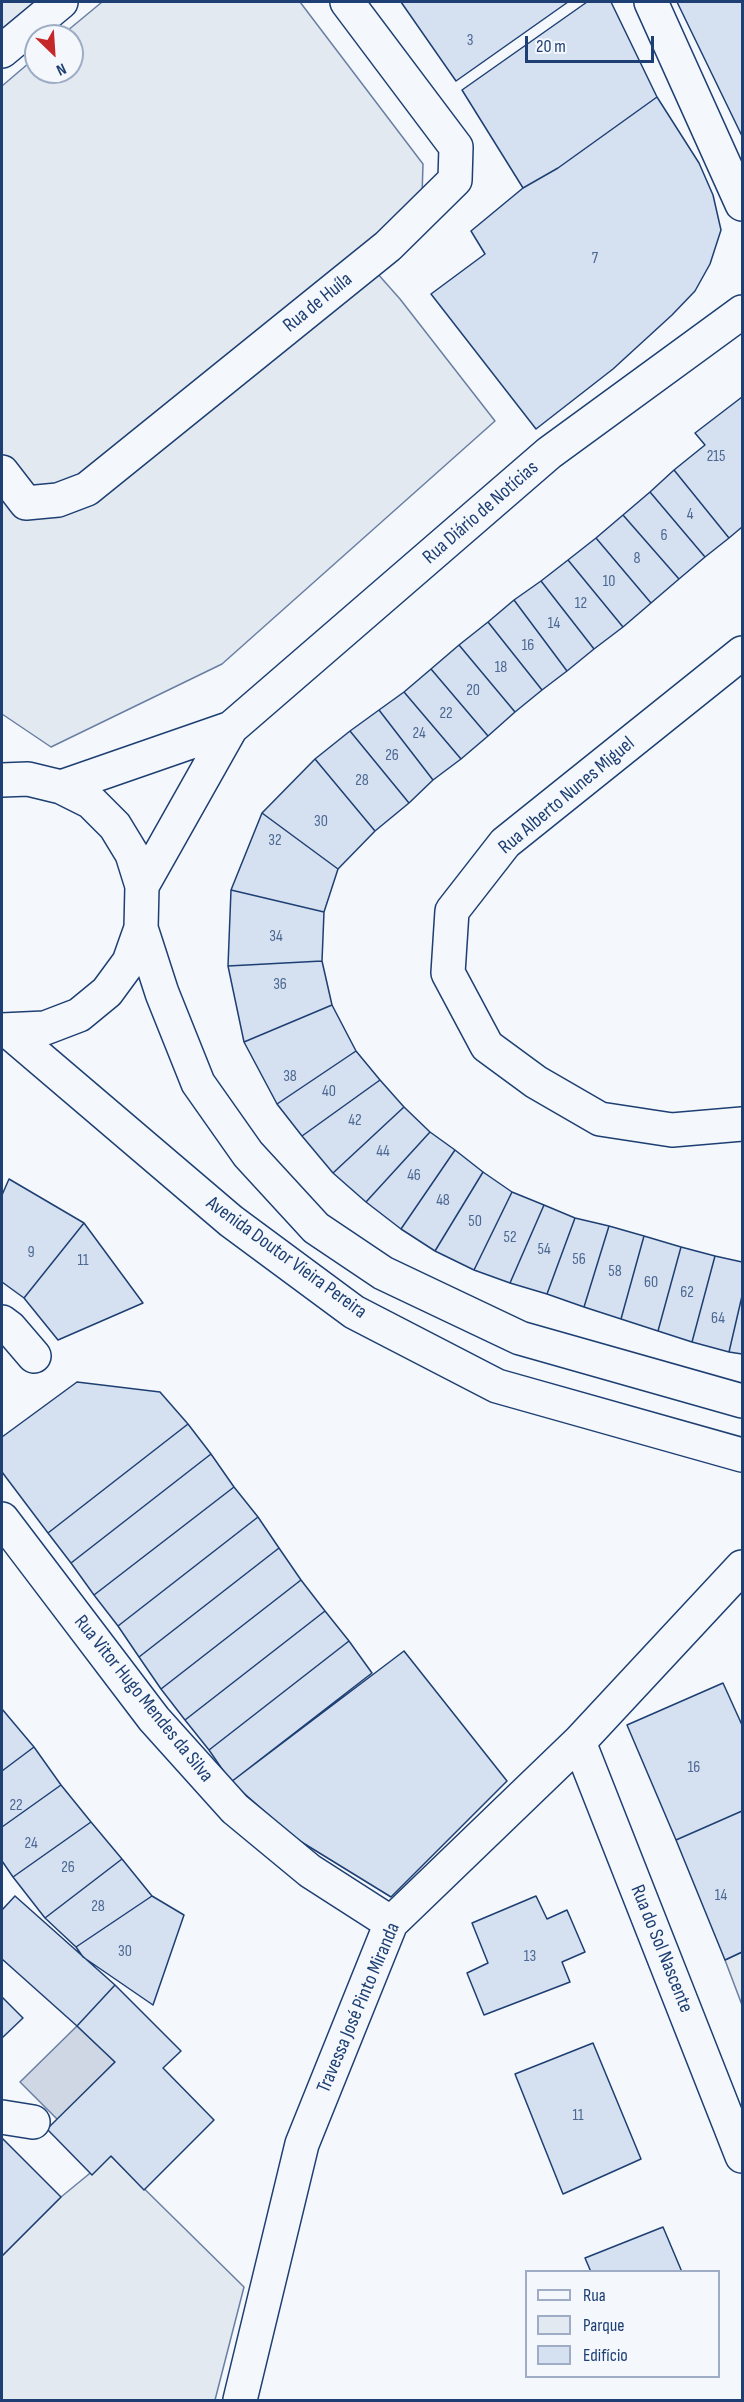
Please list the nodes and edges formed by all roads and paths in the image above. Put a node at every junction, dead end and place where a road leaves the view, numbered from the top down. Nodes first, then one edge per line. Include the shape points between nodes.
1 (61, 2) edge
2 (347, 2) edge
3 (651, 2) edge
4 (2, 51) edge
5 (742, 204) edge
6 (742, 312) edge
7 (2, 472) edge
8 (742, 652) edge
9 (231, 728) junction
10 (2, 759) edge
11 (15, 780) edge
12 (61, 787) junction
13 (142, 886) junction
14 (141, 928) junction
15 (5, 1031) edge
16 (742, 1124) edge
17 (2, 1322) edge
18 (34, 1356) dead end
19 (742, 1401) edge
20 (742, 1455) edge
21 (2, 1519) edge
22 (742, 1567) edge
23 (579, 1743) junction
24 (391, 1923) junction
25 (2, 2117) edge
26 (33, 2122) dead end
27 (742, 2156) edge
28 (240, 2400) edge

1 - 4 street
2 - 7 street, Rua de Huíla via 456,147 455,180 388,246 87,489 57,500 26,503
3 - 5 street
6 - 9 street, Rua Diário de Notícias via 549,453
8 - 16 street, Rua Alberto Nunes Miguel via 505,843 452,911 448,973 487,1046 536,1082 600,1119 672,1130
9 - 12 street
9 - 13 street
10 - 11 street
11 - 12 street
12 - 13 street via 90,802 115,826 132,854
13 - 14 street
14 - 15 street via 129,962 108,992 79,1015 45,1028
14 - 19 street via 198,1083 249,1154 316,1228 383,1273 520,1338
15 - 20 street, Avenida Doutor Vieira Pereira via 231,1221 354,1312 497,1386
17 - 18 street
21 - 24 street, Rua Vitor Hugo Mendes da Silva via 154,1719 235,1809 310,1871
22 - 23 street, Travessa José Pinto Miranda
23 - 24 street, Travessa José Pinto Miranda
23 - 27 street, Rua do Sol Nascente
24 - 28 street, Travessa José Pinto Miranda via 302,2144
25 - 26 street

